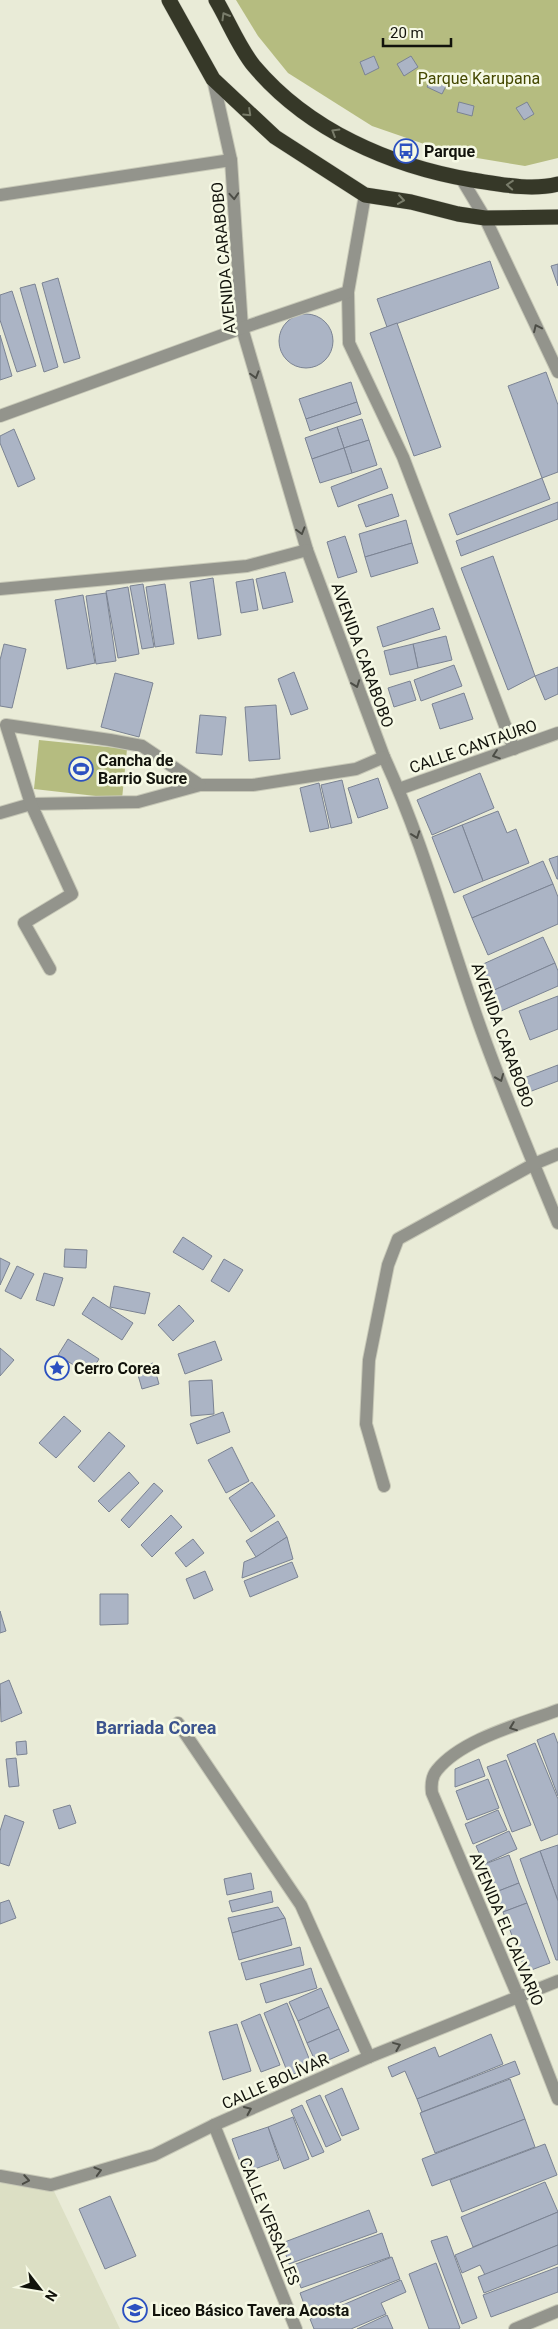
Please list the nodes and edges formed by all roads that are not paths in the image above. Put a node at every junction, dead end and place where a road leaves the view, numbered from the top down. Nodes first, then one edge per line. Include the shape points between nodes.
1 (169, 0) edge
2 (216, 0) edge
3 (213, 79) junction
4 (231, 160) junction
5 (461, 178) junction
6 (558, 184) edge
7 (0, 195) edge
8 (365, 195) junction
9 (558, 217) edge
10 (485, 218) junction
11 (348, 292) junction
12 (242, 328) junction
13 (558, 372) edge
14 (0, 416) edge
15 (307, 550) junction
16 (0, 589) edge
17 (558, 733) edge
18 (514, 749) junction
19 (384, 757) junction
20 (200, 785) junction
21 (398, 789) junction
22 (31, 804) junction
23 (0, 813) edge
24 (50, 969) dead end
25 (558, 1154) edge
26 (534, 1164) junction
27 (558, 1223) edge
28 (384, 1486) dead end
29 (558, 1710) edge
30 (178, 1723) dead end
31 (558, 1981) edge
32 (518, 1996) junction
33 (369, 2057) junction
34 (558, 2099) edge
35 (214, 2126) junction
36 (0, 2176) edge
37 (558, 2312) edge
38 (296, 2329) edge
39 (515, 2329) edge

1 - 3 highway
5 -> 2 highway via 378,154 319,123 279,92 253,64
3 - 4 street, AVENIDA CARABOBO
3 -> 8 highway via 275,138
4 - 7 street
4 -> 12 street, AVENIDA CARABOBO
6 -> 5 highway via 546,187 501,185
5 - 10 street
8 -> 10 highway
8 - 11 street
9 - 10 highway
13 -> 10 street
11 - 12 street
11 - 18 street via 349,343 403,457
12 - 14 street
12 -> 15 street, AVENIDA CARABOBO
15 - 16 street via 247,566
15 -> 19 street, AVENIDA CARABOBO
17 - 18 street, CALLE CANTAURO
18 -> 21 street, CALLE CANTAURO
19 - 20 street via 356,769 253,785
19 - 21 street, AVENIDA CARABOBO
20 - 22 street via 138,802
20 - 22 street via 142,746 6,725
21 -> 26 street, AVENIDA CARABOBO via 482,1032
22 - 23 street
22 - 24 street via 72,894 24,923
25 - 26 street
26 - 27 street, AVENIDA CARABOBO
26 - 28 street via 398,1239 388,1265 369,1360 366,1424
29 -> 32 street, AVENIDA EL CALVARIO via 480,1740 450,1758 436,1771 431,1782 432,1792
30 - 33 street via 301,1905
31 - 32 street, CALLE BOLÍVAR
33 -> 32 street, CALLE BOLÍVAR
32 - 34 street, AVENIDA EL CALVARIO
35 -> 33 street, CALLE BOLÍVAR
36 -> 35 street, CALLE BOLÍVAR via 51,2185 154,2155
35 - 38 street, CALLE VERSALLES
37 - 39 street

